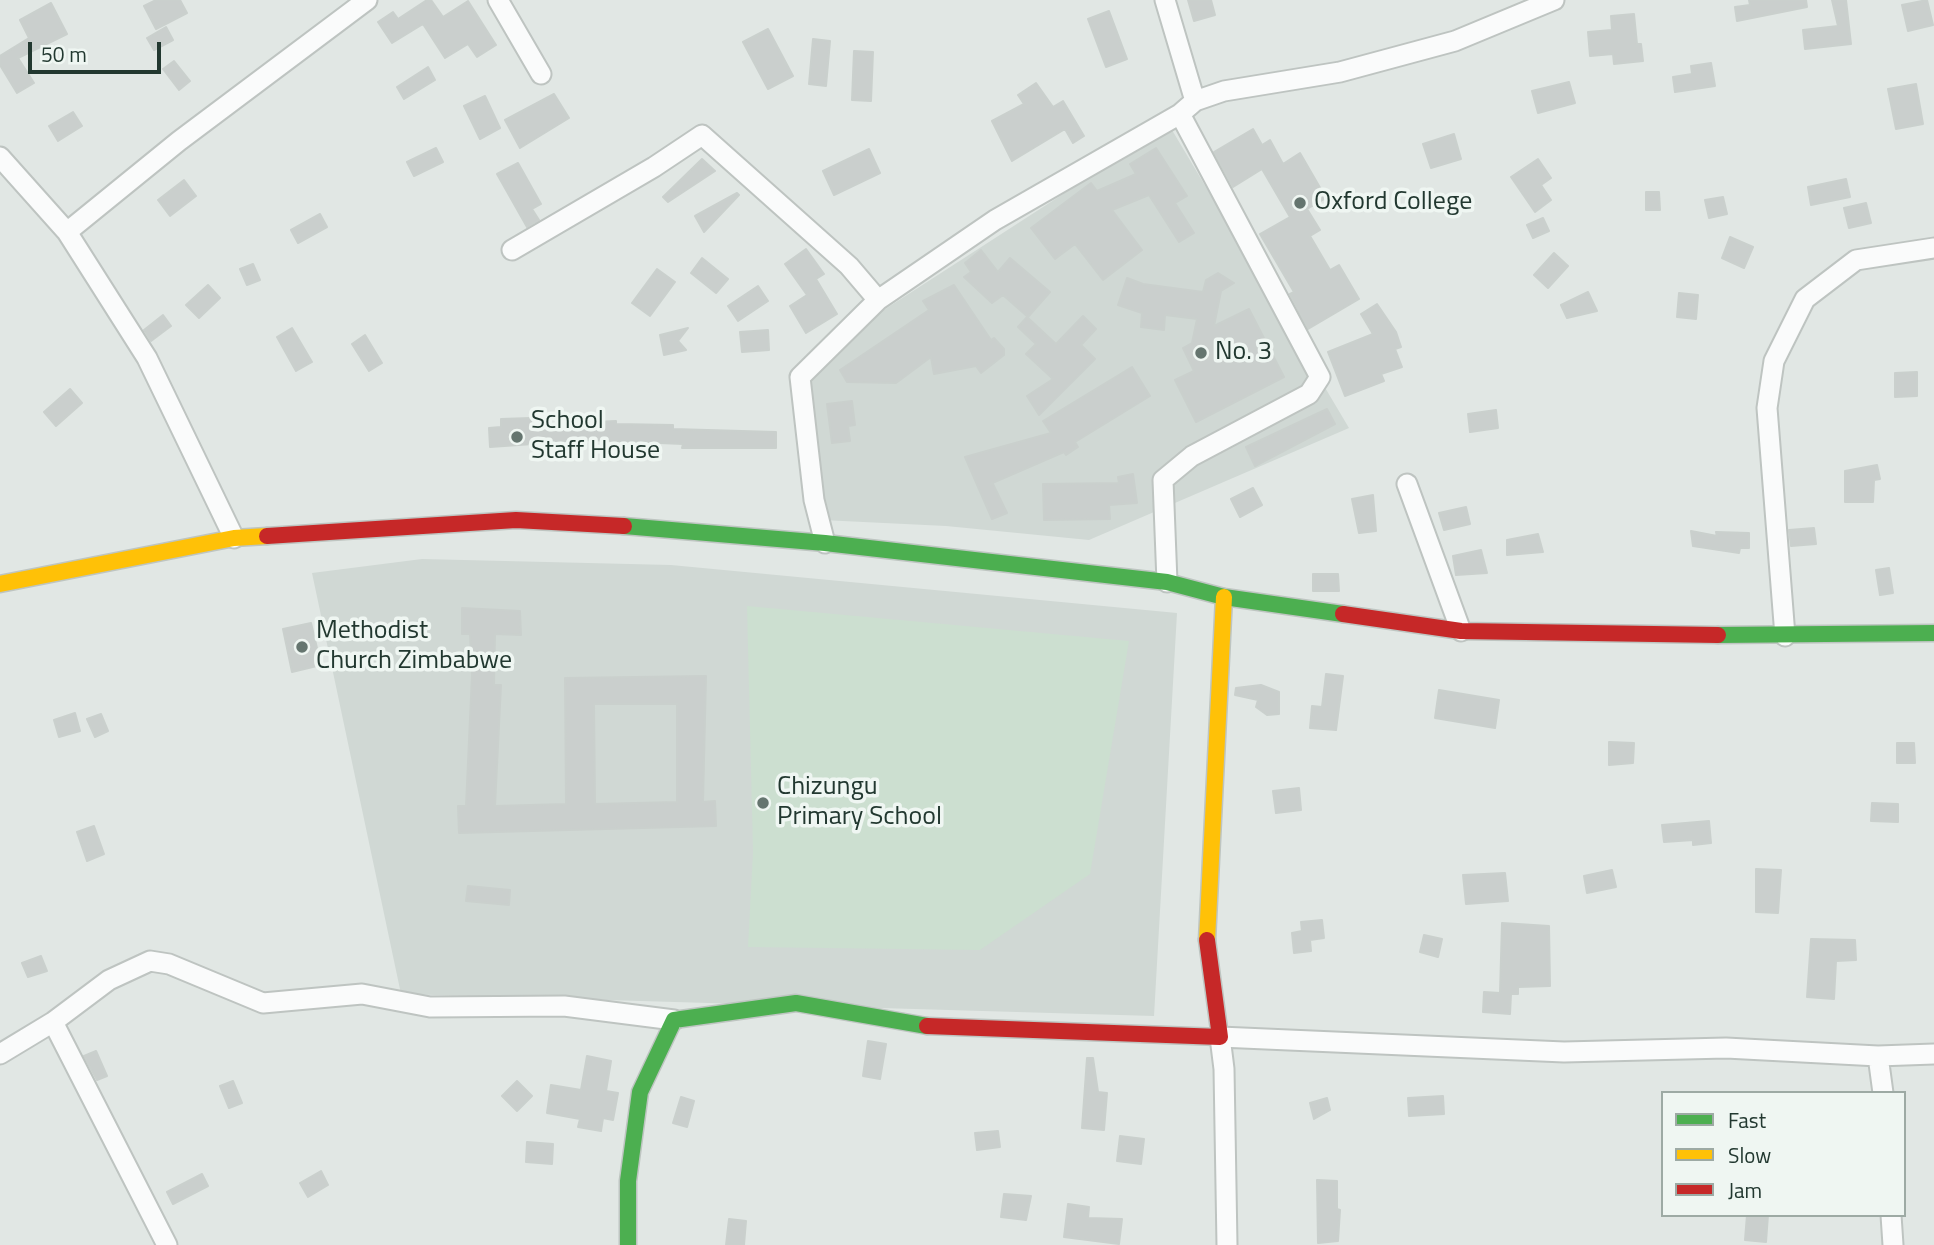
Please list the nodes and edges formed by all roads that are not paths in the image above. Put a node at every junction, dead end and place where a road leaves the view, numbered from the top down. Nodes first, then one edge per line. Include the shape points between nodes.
1 (368, 0) edge
2 (498, 0) edge
3 (1165, 0) edge
4 (1554, 0) edge
5 (541, 75) dead end
6 (1195, 101) junction
7 (1180, 114) junction
8 (0, 157) edge
9 (67, 232) junction
10 (1934, 248) edge
11 (512, 250) dead end
12 (878, 300) junction
13 (1407, 484) dead end
14 (234, 538) junction
15 (825, 543) junction
16 (1167, 582) junction
17 (0, 584) edge
18 (1224, 597) junction
19 (1461, 631) junction
20 (1934, 633) edge
21 (1784, 636) junction
22 (674, 1020) junction
23 (53, 1021) junction
24 (1220, 1037) junction
25 (0, 1054) edge
26 (1934, 1055) edge
27 (1878, 1056) junction
28 (1883, 1091) edge
29 (1891, 1217) edge
30 (167, 1245) edge
31 (628, 1245) edge
32 (1227, 1245) edge
33 (1893, 1245) edge

1 - 9 street
2 - 5 street
3 - 6 street
4 - 6 street via 1455,41 1340,72 1224,91
6 - 7 street
7 - 12 street via 995,220
7 - 16 street via 1320,377 1309,394 1192,456 1163,480
8 - 9 street
9 - 14 street via 147,358
10 - 21 street via 1856,260 1804,299 1774,361 1767,408
11 - 12 street via 702,135 849,265
12 - 15 street via 800,377 814,500
13 - 19 street
14 - 15 street via 516,520
14 - 17 street
15 - 16 street
16 - 18 street
18 - 19 street
18 - 24 street via 1206,936
19 - 21 street
20 - 21 street
22 - 23 street via 564,1006 430,1007 362,994 263,1003 169,964 149,961 109,980
22 - 24 street via 796,1003 937,1028
22 - 31 street via 640,1092 628,1181
23 - 25 street
23 - 30 street
24 - 27 street via 1564,1052 1726,1048
24 - 32 street
26 - 27 street
27 - 28 street
29 - 33 street

